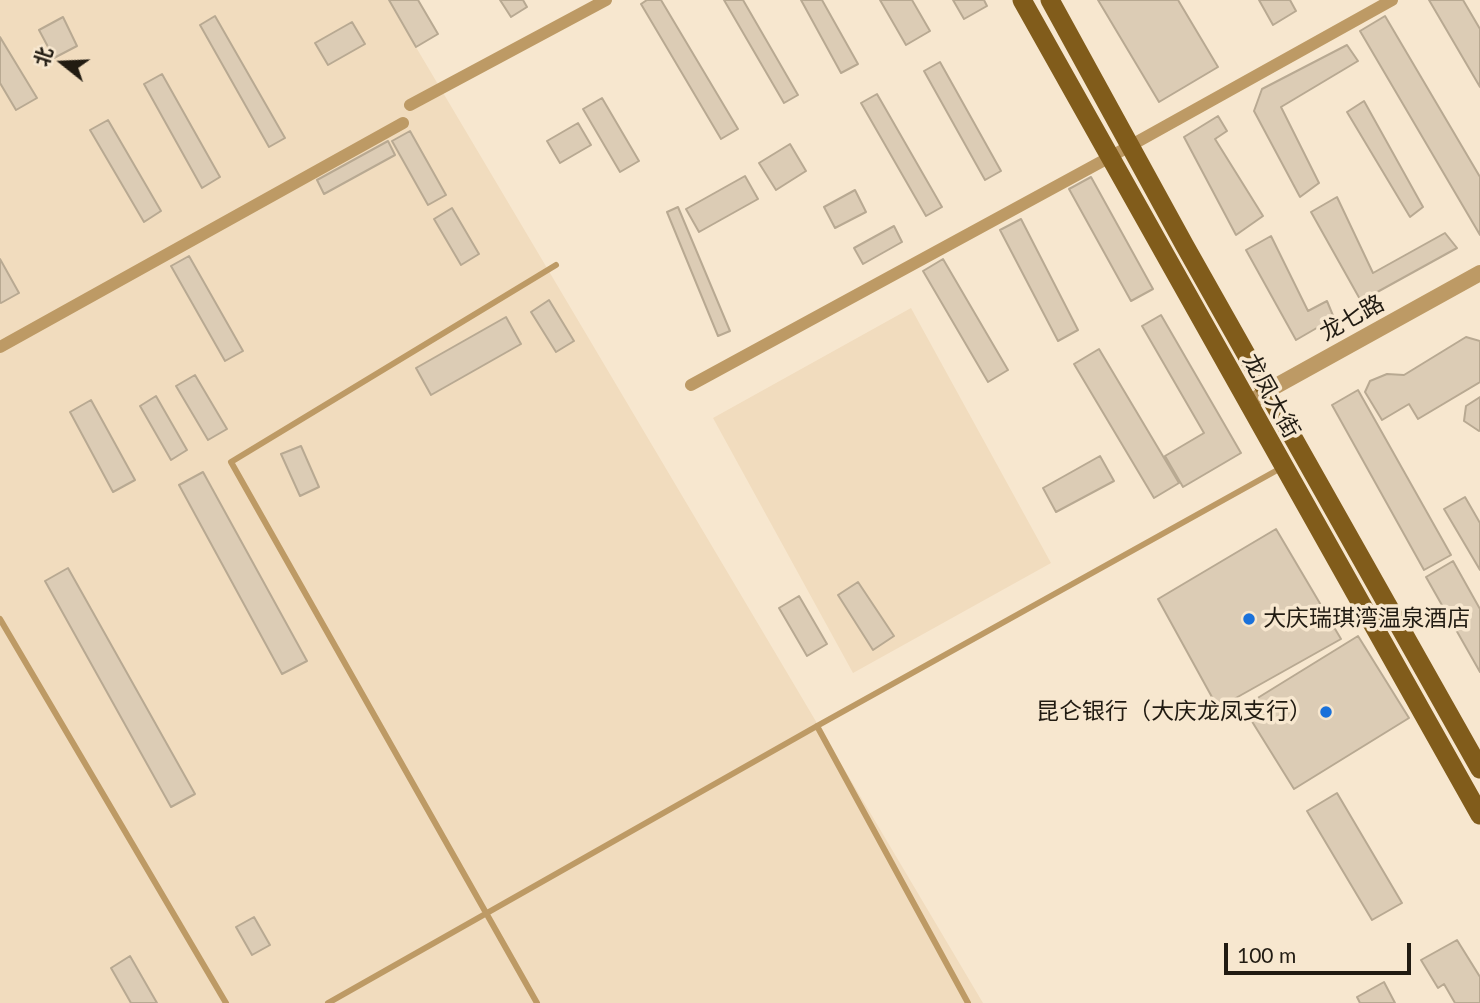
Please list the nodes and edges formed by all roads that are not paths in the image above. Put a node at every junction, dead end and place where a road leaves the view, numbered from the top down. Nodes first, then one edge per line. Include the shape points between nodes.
1 (606, 0) edge
2 (1022, 0) edge
3 (1050, 0) edge
4 (1392, 0) edge
5 (410, 105) dead end
6 (403, 123) dead end
7 (1130, 145) junction
8 (1110, 157) junction
9 (556, 265) dead end
10 (1478, 278) edge
11 (0, 347) edge
12 (691, 385) dead end
13 (1267, 391) junction
14 (1248, 405) junction
15 (1283, 467) junction
16 (0, 619) edge
17 (817, 726) junction
18 (1480, 769) edge
19 (1480, 815) edge
20 (487, 914) junction
21 (226, 1003) edge
22 (328, 1003) edge
23 (537, 1003) edge
24 (968, 1003) edge

1 - 5 street
2 - 8 main road, 龙凤大街
3 - 7 main road, 龙凤大街
4 - 7 street
6 - 11 street
7 - 8 street
7 - 13 main road, 龙凤大街
8 - 12 street
8 - 14 main road, 龙凤大街
9 - 20 lane via 231,463
10 - 13 street, 龙七路
13 - 14 street, 龙七路
13 - 18 main road, 龙凤大街
14 - 15 main road, 龙凤大街
15 - 17 lane
15 - 19 main road, 龙凤大街
16 - 21 lane
17 - 20 lane
17 - 24 lane
20 - 22 lane
20 - 23 lane

